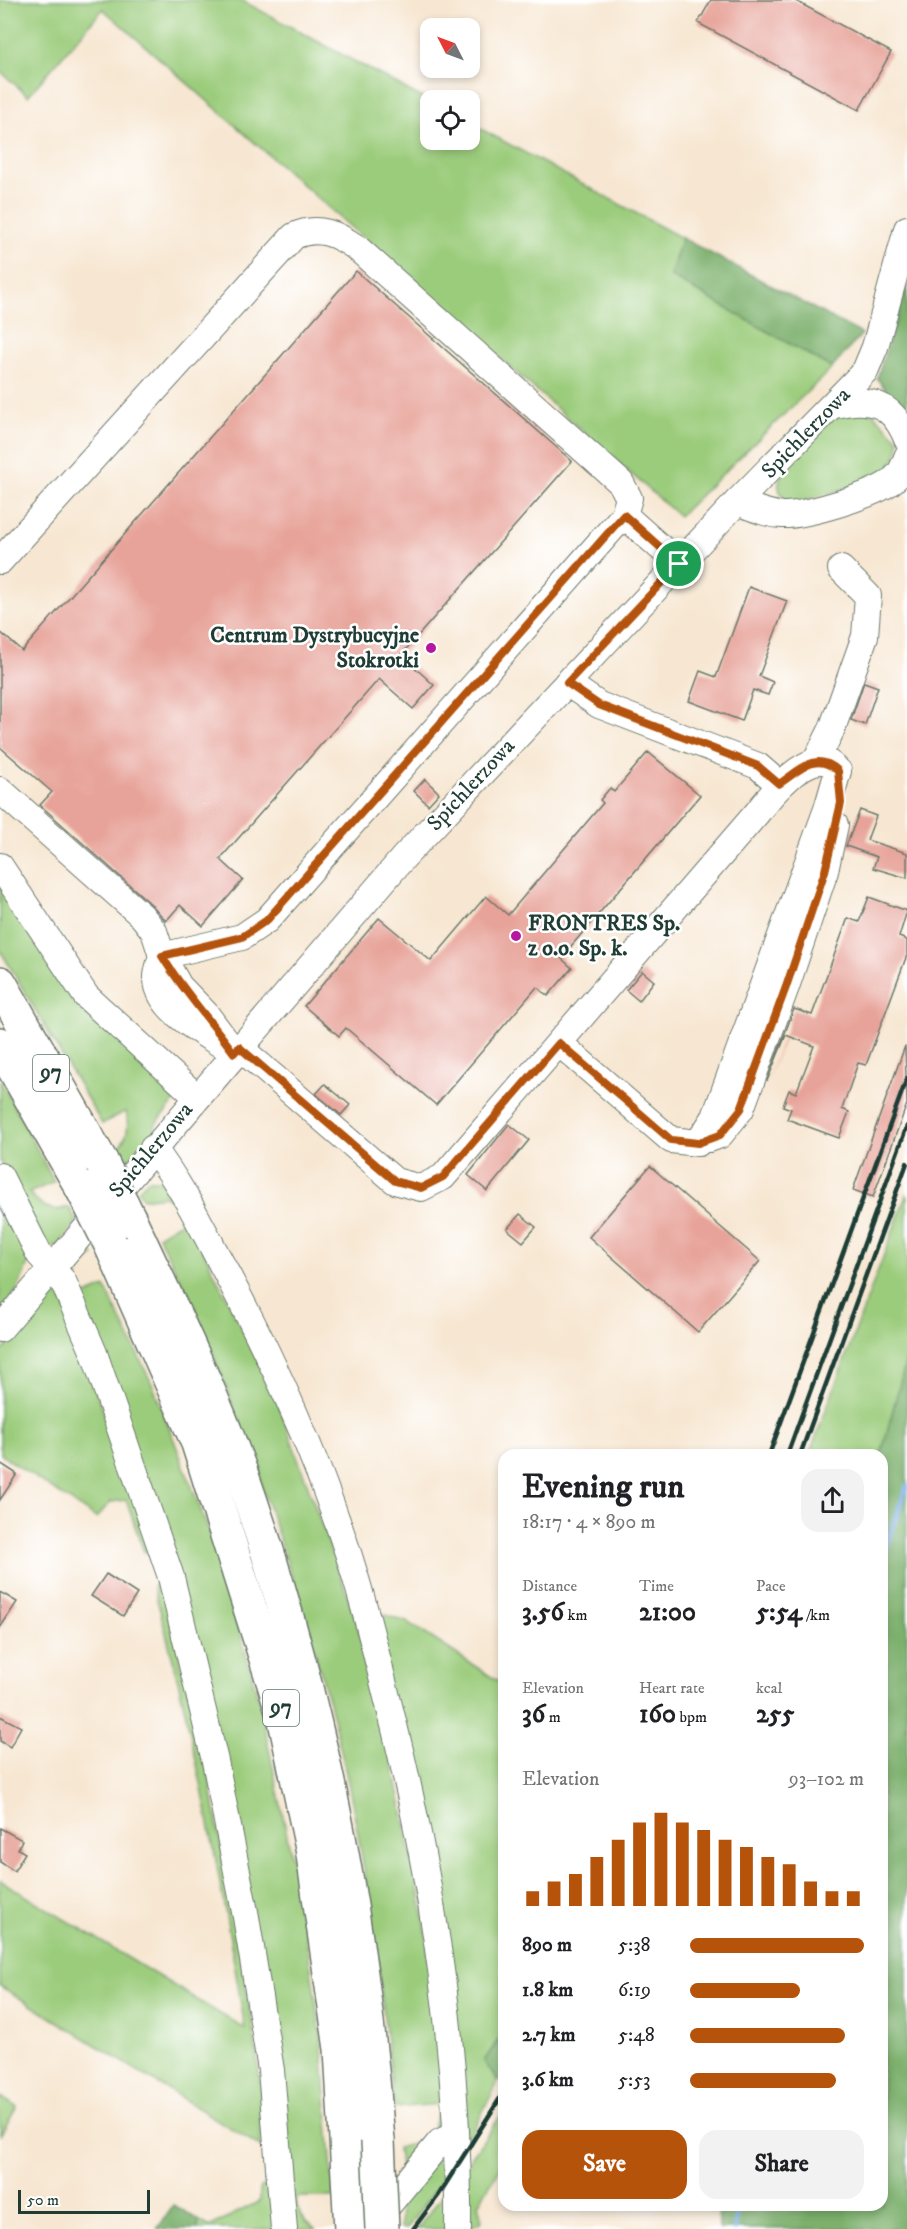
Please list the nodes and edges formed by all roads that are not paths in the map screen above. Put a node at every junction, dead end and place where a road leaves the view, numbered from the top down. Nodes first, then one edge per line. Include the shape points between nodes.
1 (907, 229) edge
2 (835, 405) junction
3 (907, 439) edge
4 (907, 457) edge
5 (737, 502) junction
6 (624, 515) junction
7 (0, 561) edge
8 (679, 564) junction
9 (841, 569) dead end
10 (567, 683) junction
11 (827, 766) junction
12 (779, 784) junction
13 (0, 790) edge
14 (0, 866) edge
15 (162, 956) junction
16 (0, 983) edge
17 (559, 1043) junction
18 (0, 1044) edge
19 (237, 1050) junction
20 (197, 1097) junction
21 (153, 1148) junction
22 (92, 1175) junction
23 (0, 1176) edge
24 (121, 1232) junction
25 (52, 1267) junction
26 (0, 1329) edge
27 (456, 2135) junction
28 (284, 2229) edge
29 (351, 2229) edge
30 (368, 2229) edge
31 (382, 2229) edge
32 (458, 2229) edge

1 - 2 street, Spichlerzowa via 875,347 865,371
2 - 3 street via 858,401 878,404 893,413
2 - 5 street, Spichlerzowa
4 - 5 street via 904,468 880,488 801,515 778,516
5 - 8 street, Spichlerzowa
6 - 7 street via 629,498 621,483 357,248 317,230 294,236
6 - 8 street
6 - 15 street via 267,920 242,937
8 - 10 street, Spichlerzowa
9 - 11 street via 868,596 865,636 832,729
10 - 12 street via 599,705 758,766
10 - 19 street, Spichlerzowa via 403,858
11 - 12 street
11 - 17 street via 827,809 715,1117 698,1143 671,1140
12 - 17 street
13 - 15 street via 142,916 154,931
14 - 20 street via 86,996
15 - 19 street via 179,986
16 - 22 main road, 97
17 - 19 street via 443,1177 421,1188 395,1181
18 - 22 main road, 97
19 - 20 street, Spichlerzowa
20 - 21 street, Spichlerzowa
21 - 25 street, Spichlerzowa
21 - 27 street via 174,1176 259,1334 298,1420 343,1538 375,1648 432,1907
22 - 24 main road, 97, bridge
23 - 25 street via 39,1254
24 - 29 main road, 97 via 198,1443 284,1716 312,1848 341,2049
24 - 31 main road, 97, bridge via 187,1341 238,1466 317,1731 352,1907 371,2052
25 - 26 street, Spichlerzowa
25 - 28 street via 63,1281 89,1343 130,1455 171,1578 193,1669 246,1917 271,2070
27 - 30 street via 440,2142
27 - 32 street

